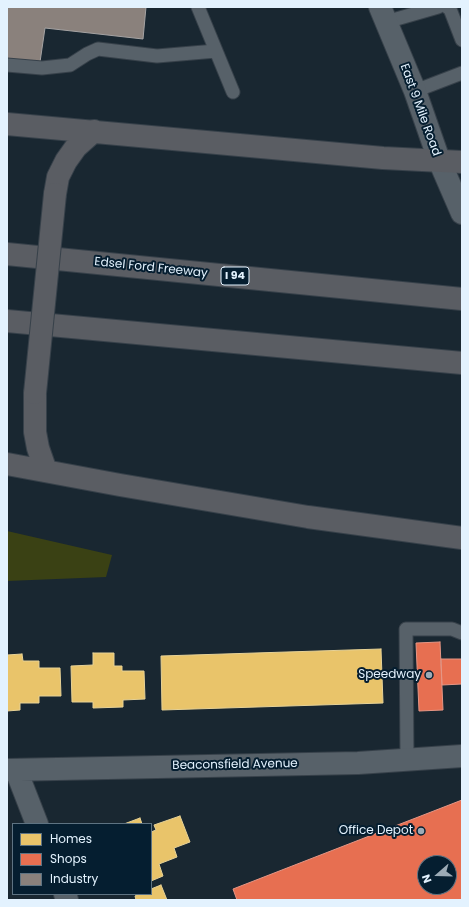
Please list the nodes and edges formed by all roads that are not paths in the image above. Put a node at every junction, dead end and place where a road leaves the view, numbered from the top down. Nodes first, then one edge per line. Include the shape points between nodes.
1 (198, 7) edge
2 (438, 7) edge
3 (447, 7) edge
4 (383, 14) edge
5 (462, 40) edge
6 (216, 51) junction
7 (7, 65) edge
8 (462, 73) edge
9 (414, 91) junction
10 (233, 92) dead end
11 (7, 124) edge
12 (94, 131) junction
13 (439, 160) junction
14 (462, 162) edge
15 (462, 213) edge
16 (7, 254) edge
17 (462, 299) edge
18 (7, 321) edge
19 (462, 363) edge
20 (7, 464) edge
21 (46, 471) junction
22 (462, 538) edge
23 (462, 633) edge
24 (462, 756) edge
25 (407, 759) junction
26 (11, 770) edge
27 (37, 823) edge

1 - 6 lane
2 - 4 lane
3 - 5 lane
4 - 9 street, East 9 Mile Road
6 - 7 lane via 157,56 98,49 70,65 42,68
6 - 10 lane
8 - 9 lane
9 - 13 street, East 9 Mile Road
11 - 12 highway
12 - 13 highway via 383,158
12 - 21 highway, bridge via 76,147 66,161 58,177 55,194 35,393 35,432
13 - 14 highway
13 - 15 street, East 9 Mile Road
16 - 17 highway, Edsel Ford Freeway / I 94
18 - 19 highway
20 - 21 highway
21 - 22 highway via 308,518
23 - 25 lane via 452,629 406,629
24 - 25 street, Beaconsfield Avenue
25 - 26 street, Beaconsfield Avenue
26 - 27 street

